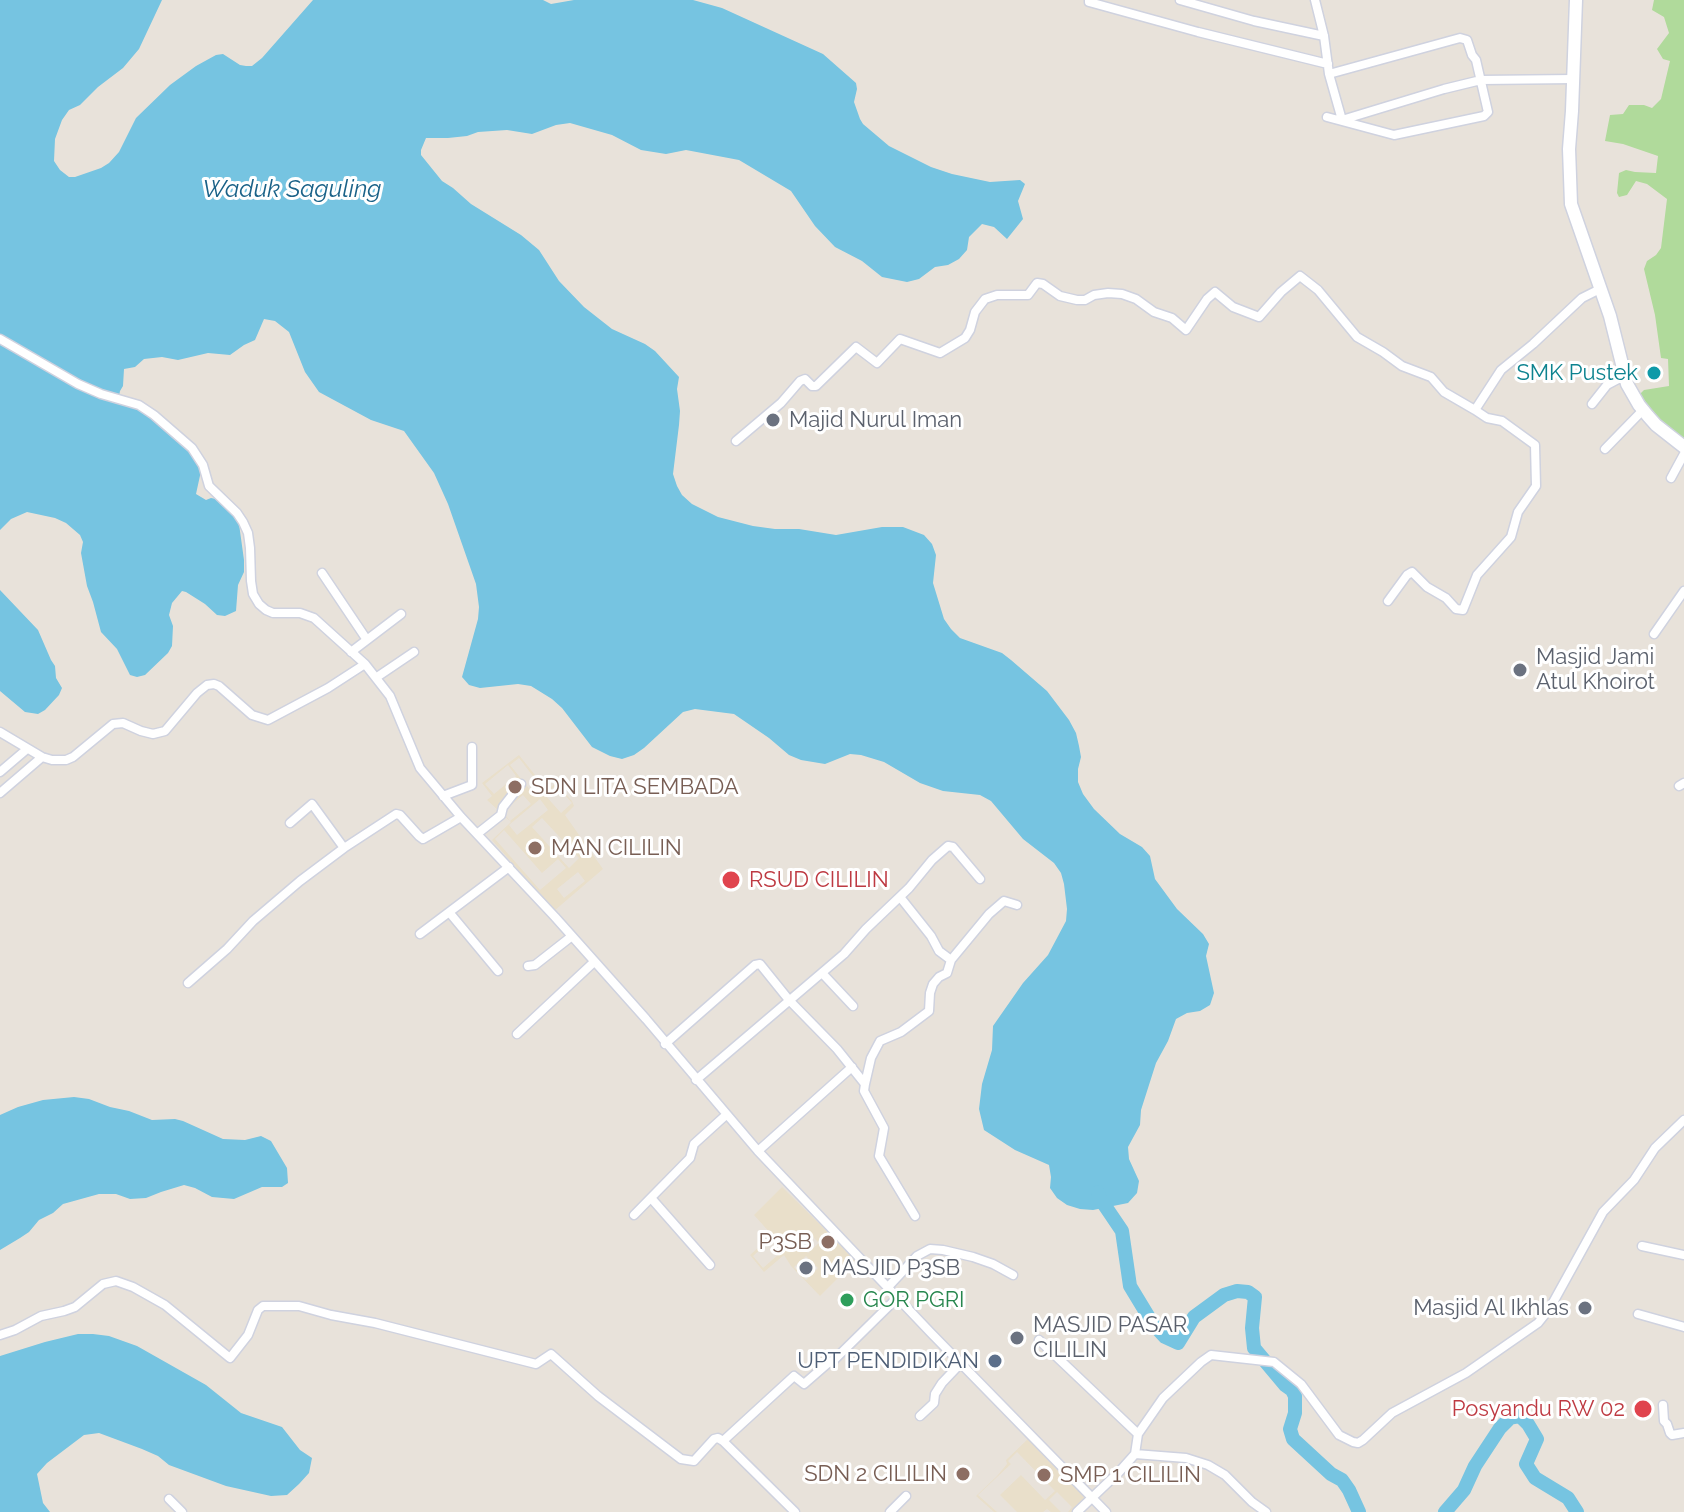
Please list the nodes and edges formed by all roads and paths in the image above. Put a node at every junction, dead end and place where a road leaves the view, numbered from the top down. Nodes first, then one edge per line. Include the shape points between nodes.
1 (1089, 0) edge
2 (1180, 0) edge
3 (1315, 0) edge
4 (1576, 0) edge
5 (1324, 36) junction
6 (1328, 64) junction
7 (1329, 74) junction
8 (1574, 79) junction
9 (1481, 80) junction
10 (1327, 117) dead end
11 (1342, 120) junction
12 (1600, 289) junction
13 (0, 339) edge
14 (1624, 376) junction
15 (1592, 404) dead end
16 (1475, 410) junction
17 (1643, 410) junction
18 (736, 441) dead end
19 (1684, 447) edge
20 (1605, 449) dead end
21 (1684, 454) edge
22 (1671, 478) dead end
23 (322, 573) dead end
24 (1684, 591) edge
25 (1388, 601) dead end
26 (401, 614) dead end
27 (1654, 634) dead end
28 (367, 640) junction
29 (351, 652) junction
30 (414, 652) dead end
31 (365, 664) junction
32 (377, 677) junction
33 (1, 734) edge
34 (472, 747) dead end
35 (27, 749) junction
36 (42, 757) junction
37 (0, 772) edge
38 (521, 784) dead end
39 (2, 789) edge
40 (443, 796) junction
41 (461, 817) junction
42 (290, 823) dead end
43 (477, 834) junction
44 (344, 848) junction
45 (509, 867) junction
46 (980, 879) dead end
47 (900, 897) junction
48 (1017, 905) dead end
49 (449, 912) junction
50 (420, 934) dead end
51 (572, 936) junction
52 (951, 960) junction
53 (594, 962) junction
54 (528, 966) dead end
55 (498, 971) dead end
56 (822, 973) junction
57 (188, 983) dead end
58 (789, 1000) junction
59 (853, 1006) dead end
60 (517, 1034) dead end
61 (665, 1044) junction
62 (852, 1067) junction
63 (696, 1080) junction
64 (865, 1084) junction
65 (726, 1115) junction
66 (1684, 1120) edge
67 (758, 1151) junction
68 (651, 1198) junction
69 (634, 1215) dead end
70 (915, 1216) dead end
71 (1642, 1246) dead end
72 (1684, 1255) edge
73 (710, 1265) dead end
74 (1013, 1275) dead end
75 (888, 1287) junction
76 (898, 1297) junction
77 (1638, 1314) dead end
78 (1684, 1327) edge
79 (0, 1335) edge
80 (1039, 1340) dead end
81 (961, 1363) junction
82 (1663, 1405) dead end
83 (920, 1416) dead end
84 (1684, 1433) edge
85 (1138, 1434) junction
86 (723, 1441) junction
87 (1135, 1454) junction
88 (906, 1496) dead end
89 (1093, 1498) junction
90 (169, 1499) dead end
91 (182, 1512) edge
92 (795, 1512) edge
93 (890, 1512) edge
94 (1077, 1512) edge
95 (1106, 1512) edge
96 (1266, 1512) edge

1 - 6 street
2 - 5 street
3 - 5 street
4 - 8 main road
5 - 6 street
6 - 7 street
7 - 9 street via 1460,38 1467,40
7 - 11 street
8 - 9 street
8 - 12 main road via 1570,196
9 - 11 street
9 - 11 street via 1488,112 1484,116 1394,135
10 - 11 street
12 - 14 main road
12 - 16 street via 1582,298 1501,370
13 - 29 street via 78,384 139,405 192,448 209,486 237,513 248,533 253,594 263,608 314,618
14 - 15 street via 1607,385
14 - 17 main road
16 - 18 street via 1444,392 1431,377 1402,366 1357,337 1300,276 1259,317 1233,307 1215,292 1186,330 1122,294 1077,300 1037,283 1028,295 985,299 965,338 940,353 900,339 877,363 856,347 816,386 800,381
16 - 25 street via 1502,421 1535,445 1536,486 1518,512 1511,537 1477,575 1463,610 1412,572
17 - 19 main road
17 - 20 street
21 - 22 street
23 - 28 street
24 - 27 street
26 - 28 street
28 - 29 street
29 - 31 street
30 - 32 street
31 - 32 street
31 - 36 street via 268,720 252,715 219,686 207,685 159,734 119,722 73,757
32 - 40 street via 396,707 420,768
33 - 35 street
34 - 40 street via 472,785
35 - 36 street
35 - 37 street
36 - 39 street
38 - 43 street via 501,815
40 - 41 street
41 - 43 street
41 - 44 street via 423,839 396,814
42 - 44 street via 313,805
43 - 45 street
44 - 57 street via 253,921
45 - 49 street
45 - 51 street
46 - 47 street via 950,846
47 - 52 street
47 - 56 street
48 - 52 street via 1002,903
49 - 50 street
49 - 55 street
51 - 53 street
51 - 54 street
52 - 64 street via 947,973 933,984 929,1011 880,1041
53 - 60 street
53 - 61 street
56 - 58 street
56 - 59 street
58 - 61 street via 758,963
58 - 62 street
58 - 63 street
61 - 63 street
62 - 64 street
62 - 67 street
63 - 65 street
64 - 70 street via 884,1130 879,1156
65 - 67 street
65 - 68 street via 691,1147 690,1158
66 - 85 street via 1603,1212 1538,1323 1466,1373 1392,1413 1358,1443 1339,1435 1301,1384 1274,1362 1211,1355 1163,1398
67 - 75 street
68 - 69 street
68 - 73 street
71 - 72 street
74 - 75 street via 973,1257 930,1249
75 - 76 street
76 - 81 street
76 - 86 street via 816,1375 804,1384 794,1376
77 - 78 street
79 - 86 street via 75,1307 103,1284 116,1281 165,1305 231,1358 260,1308 299,1306 522,1362 536,1364 551,1354 681,1459 694,1461 714,1439
80 - 85 street
81 - 83 street
81 - 89 street
82 - 84 street via 1670,1433
85 - 87 street
86 - 92 street
87 - 89 street
87 - 96 street via 1208,1465
88 - 93 street
89 - 94 street
89 - 95 street
90 - 91 street

